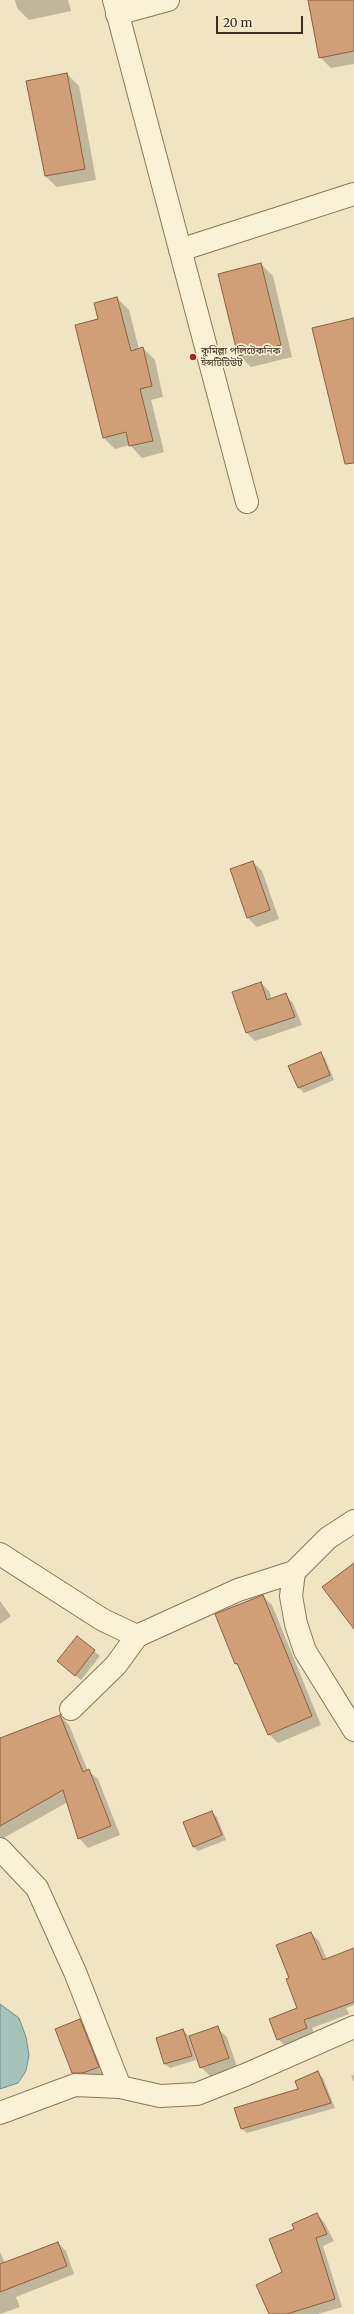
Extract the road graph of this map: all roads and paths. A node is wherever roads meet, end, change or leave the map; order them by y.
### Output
1 (168, 0) edge
2 (115, 7) edge
3 (354, 194) edge
4 (180, 250) junction
5 (246, 502) dead end
6 (354, 1521) edge
7 (0, 1554) edge
8 (294, 1572) junction
9 (137, 1636) junction
10 (71, 1709) dead end
11 (354, 1730) edge
12 (0, 1849) edge
13 (354, 2027) edge
14 (120, 2087) junction
15 (0, 2113) edge

1 - 2 street
2 - 4 street
3 - 4 street
4 - 5 street
6 - 8 street
7 - 9 street
8 - 9 street
8 - 11 street
9 - 10 street
12 - 14 street
13 - 14 street
14 - 15 street

